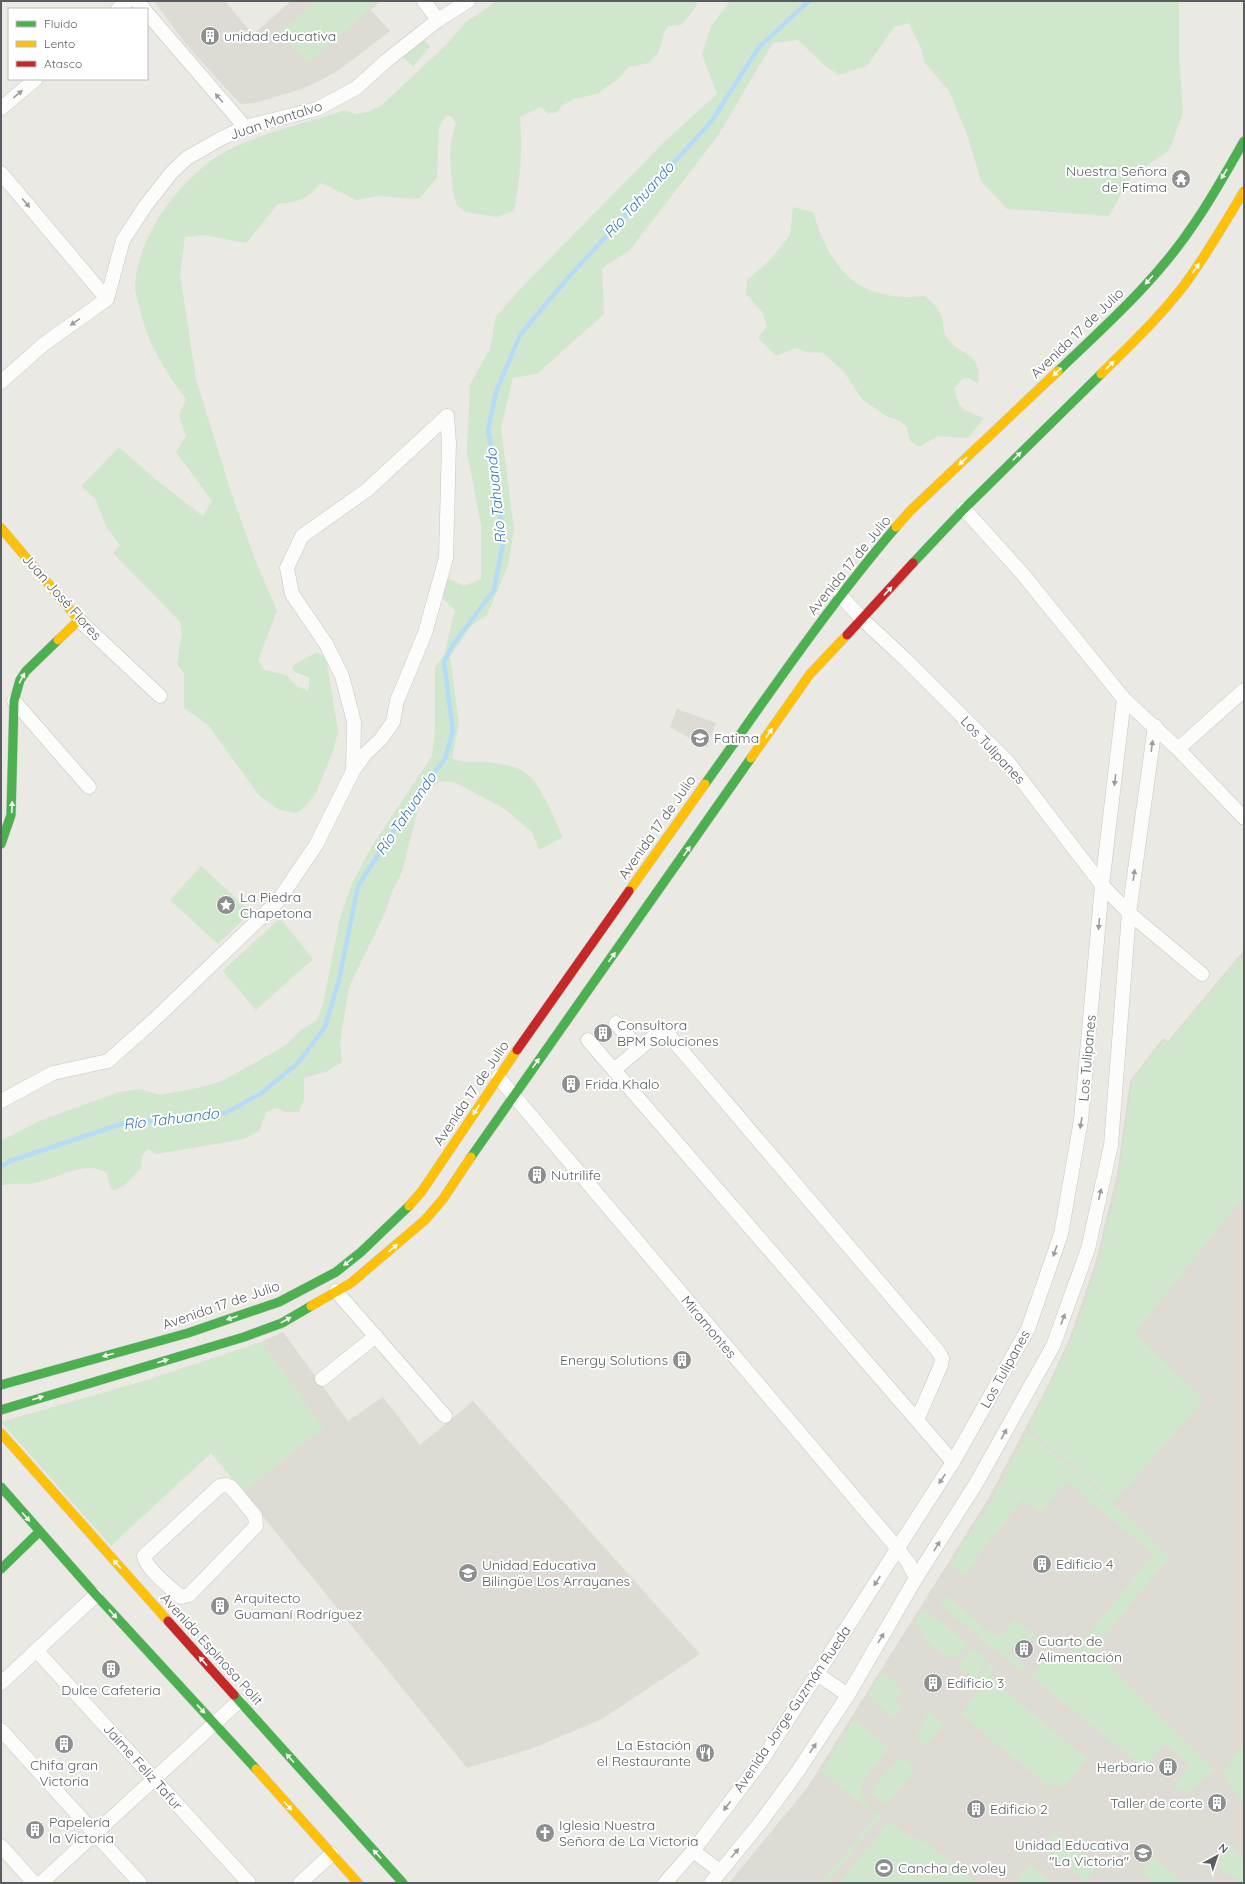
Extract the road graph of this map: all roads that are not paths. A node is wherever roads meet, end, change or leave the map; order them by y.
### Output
1 (127, 1) edge
2 (424, 1) edge
3 (468, 1) edge
4 (119, 8) edge
5 (148, 14) edge
6 (438, 20) junction
7 (35, 80) edge
8 (1, 108) edge
9 (245, 127) junction
10 (1244, 141) edge
11 (1, 173) edge
12 (1244, 191) edge
13 (107, 299) junction
14 (1, 382) edge
15 (964, 509) junction
16 (1, 528) edge
17 (841, 596) junction
18 (862, 619) junction
19 (79, 620) junction
20 (1244, 690) edge
21 (160, 696) dead end
22 (1124, 699) junction
23 (14, 701) junction
24 (1155, 726) junction
25 (1178, 749) junction
26 (353, 771) junction
27 (89, 787) dead end
28 (1244, 818) edge
29 (1, 844) edge
30 (1102, 885) junction
31 (1129, 913) junction
32 (1202, 974) dead end
33 (616, 1023) dead end
34 (588, 1040) dead end
35 (639, 1049) junction
36 (614, 1070) junction
37 (498, 1077) junction
38 (513, 1095) junction
39 (1, 1102) edge
40 (336, 1291) junction
41 (376, 1336) junction
42 (322, 1379) dead end
43 (1, 1385) edge
44 (1, 1410) edge
45 (445, 1416) dead end
46 (917, 1420) junction
47 (1, 1433) edge
48 (953, 1462) junction
49 (1, 1487) edge
50 (39, 1532) junction
51 (898, 1548) junction
52 (1, 1570) edge
53 (916, 1578) junction
54 (161, 1579) junction
55 (96, 1595) junction
56 (146, 1596) junction
57 (36, 1650) junction
58 (817, 1674) junction
59 (1, 1683) edge
60 (848, 1695) junction
61 (239, 1701) junction
62 (215, 1724) junction
63 (1, 1730) edge
64 (154, 1780) junction
65 (95, 1834) junction
66 (1, 1846) edge
67 (693, 1851) junction
68 (332, 1854) junction
69 (720, 1871) junction
70 (34, 1883) edge
71 (41, 1883) edge
72 (140, 1883) edge
73 (249, 1883) edge
74 (300, 1883) edge
75 (358, 1883) edge
76 (403, 1883) edge
77 (665, 1883) edge
78 (711, 1883) edge

1 - 4 street
2 - 6 street
3 - 6 street, Juan Montalvo
9 -> 5 street
6 - 9 street, Juan Montalvo
8 -> 7 street
9 - 13 street, Juan Montalvo
10 -> 17 main road, Avenida 17 de Julio
11 -> 13 street
15 -> 12 main road
13 -> 14 street
18 -> 15 main road
15 - 22 street
16 - 19 main road, Juan José Flores
17 - 18 street, Los Tulipanes
17 - 37 main road, Avenida 17 de Julio
18 - 30 street, Los Tulipanes
38 -> 18 main road
19 - 21 street, Juan José Flores
23 -> 19 main road
20 - 25 street
22 - 24 street
22 -> 30 street
23 - 27 street
29 -> 23 main road
24 - 25 street
31 -> 24 street
25 - 28 street
26 - 26 street
26 - 39 street
30 - 31 street
30 -> 48 street, Los Tulipanes
31 - 32 street
53 -> 31 street
33 - 35 street
34 - 36 street
35 - 36 street
35 - 46 street
36 - 46 street
37 - 38 street, Miramontes
37 -> 43 main road, Avenida 17 de Julio
40 -> 38 main road
38 - 51 street, Miramontes
40 - 41 street
44 -> 40 main road
41 - 42 street
41 - 45 street
46 - 48 street
56 -> 47 main road, Avenida Espinosa Polit
48 -> 51 street, Los Tulipanes
49 -> 50 main road
50 - 52 main road
50 - 55 main road
51 - 53 street, Miramontes
51 -> 58 street, Avenida Jorge Guzmán Rueda
60 -> 53 street
54 - 54 street
54 - 56 street
55 - 57 street
55 -> 62 main road
61 -> 56 main road, Avenida Espinosa Polit
57 - 59 street
57 - 64 street, Jaime Feliz Tafur
58 - 60 street
58 -> 67 street, Avenida Jorge Guzmán Rueda
69 -> 60 street
61 - 62 street
76 -> 61 main road, Avenida Espinosa Polit
62 - 64 street
62 -> 68 main road
63 - 65 street
64 - 65 street
64 - 73 street, Jaime Feliz Tafur
65 - 71 street
65 - 72 street
66 - 70 street
67 - 69 street
67 - 77 street, Avenida Jorge Guzmán Rueda
68 - 74 street
68 - 75 main road
69 - 78 street

